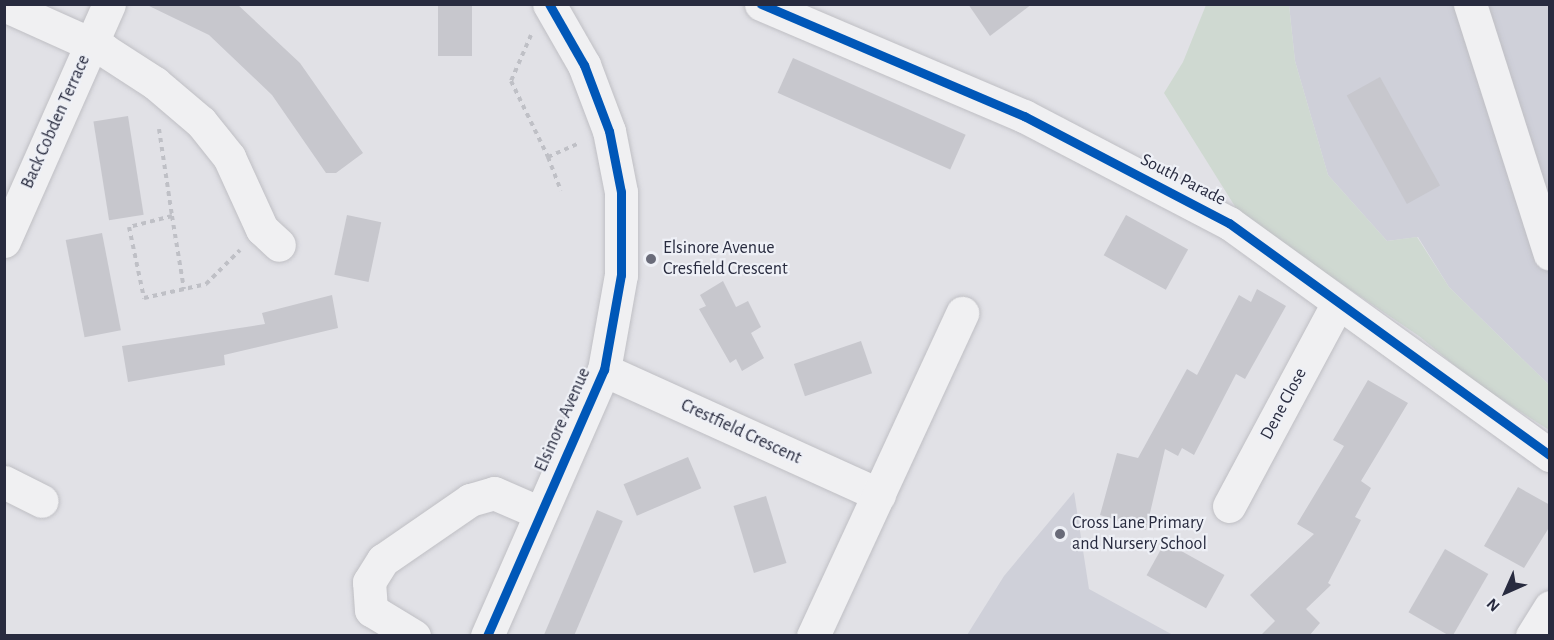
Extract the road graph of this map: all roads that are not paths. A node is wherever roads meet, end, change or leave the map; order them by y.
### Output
1 (109, 4) edge
2 (761, 4) edge
3 (1470, 4) edge
4 (4, 5) edge
5 (542, 15) edge
6 (90, 44) junction
7 (1538, 181) edge
8 (270, 237) road end
9 (4, 241) edge
10 (1550, 254) edge
11 (1338, 303) junction
12 (962, 313) dead end
13 (604, 370) junction
14 (1550, 455) edge
15 (4, 482) edge
16 (879, 495) junction
17 (42, 501) dead end
18 (1229, 506) dead end
19 (540, 513) junction
20 (1550, 607) edge
21 (414, 636) edge
22 (487, 636) edge
23 (813, 636) edge
24 (1532, 636) edge

1 - 6 street, Back Cobden Terrace
2 - 11 street, South Parade
3 - 7 street
4 - 6 street
5 - 13 street, Elsinore Avenue
6 - 8 street
6 - 9 street, Back Cobden Terrace
7 - 10 street
11 - 14 street, South Parade
11 - 18 street, Dene Close
12 - 16 street
13 - 16 street, Crestfield Crescent
13 - 19 street, Elsinore Avenue
15 - 17 street
16 - 23 street
19 - 21 street
19 - 22 street, Elsinore Avenue
20 - 24 street

